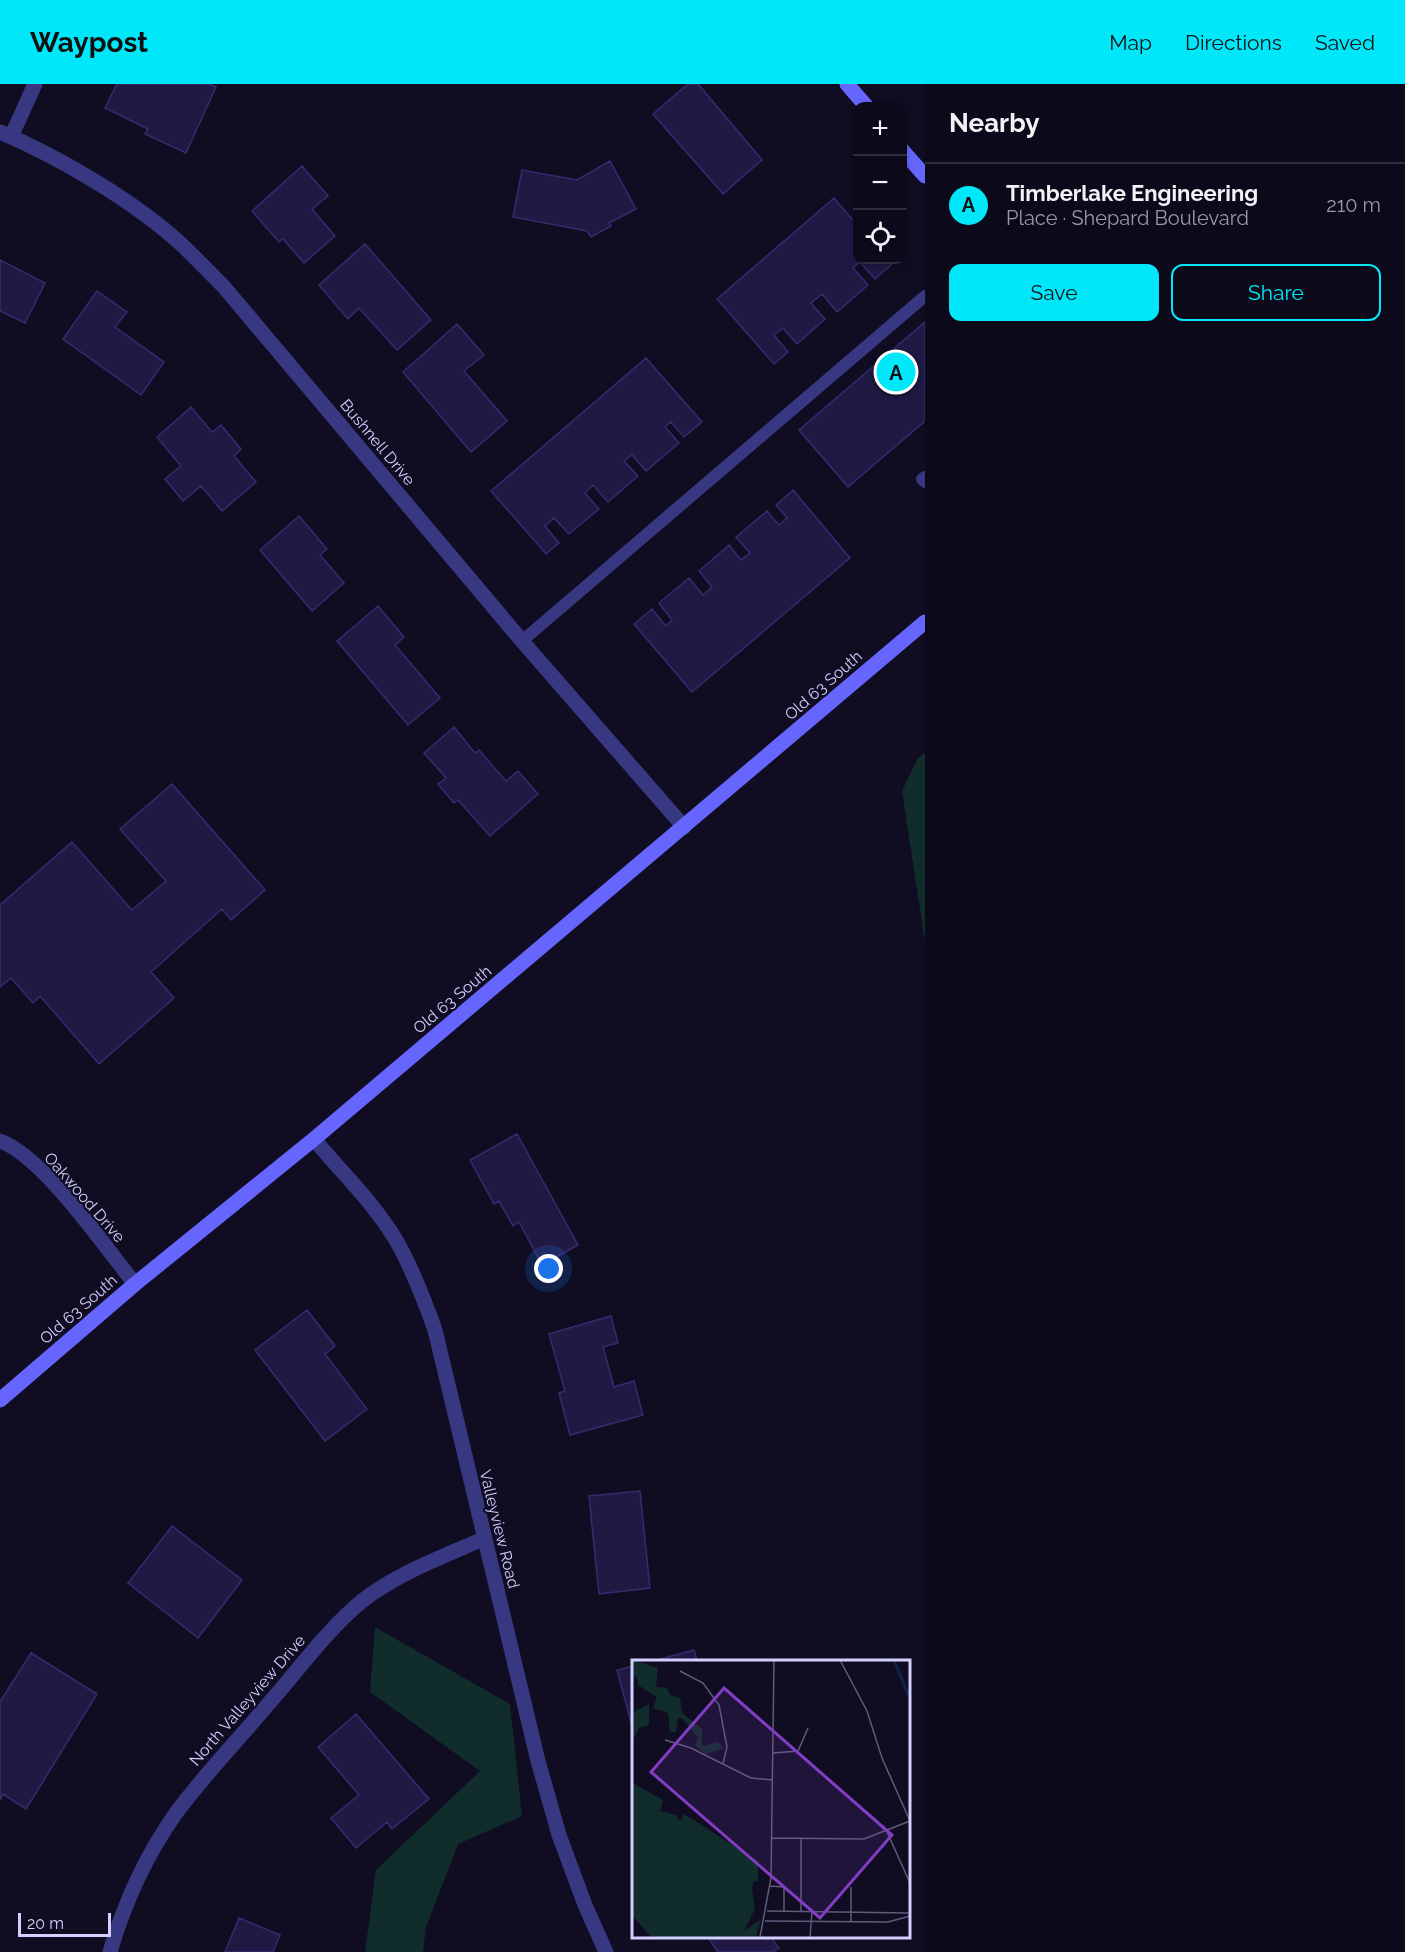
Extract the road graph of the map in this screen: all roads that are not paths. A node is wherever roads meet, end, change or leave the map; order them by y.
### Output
1 (35, 84) edge
2 (847, 84) edge
3 (863, 102) edge
4 (5, 134) edge
5 (907, 155) edge
6 (924, 174) edge
7 (925, 296) edge
8 (925, 477) edge
9 (925, 483) edge
10 (925, 622) edge
11 (522, 641) junction
12 (684, 827) junction
13 (314, 1139) junction
14 (0, 1141) edge
15 (135, 1284) junction
16 (0, 1400) edge
17 (483, 1539) junction
18 (110, 1952) edge
19 (606, 1952) edge

1 - 4 street
2 - 3 main road
4 - 11 street, Bushnell Drive
5 - 6 main road
7 - 11 lane
8 - 9 lane
10 - 12 main road, Old 63 South
11 - 12 street, Bushnell Drive
12 - 13 main road, Old 63 South
13 - 15 main road, Old 63 South
13 - 17 street, Valleyview Road
14 - 15 street, Oakwood Drive
15 - 16 main road, Old 63 South
17 - 18 street, North Valleyview Drive
17 - 19 street, Valleyview Road

